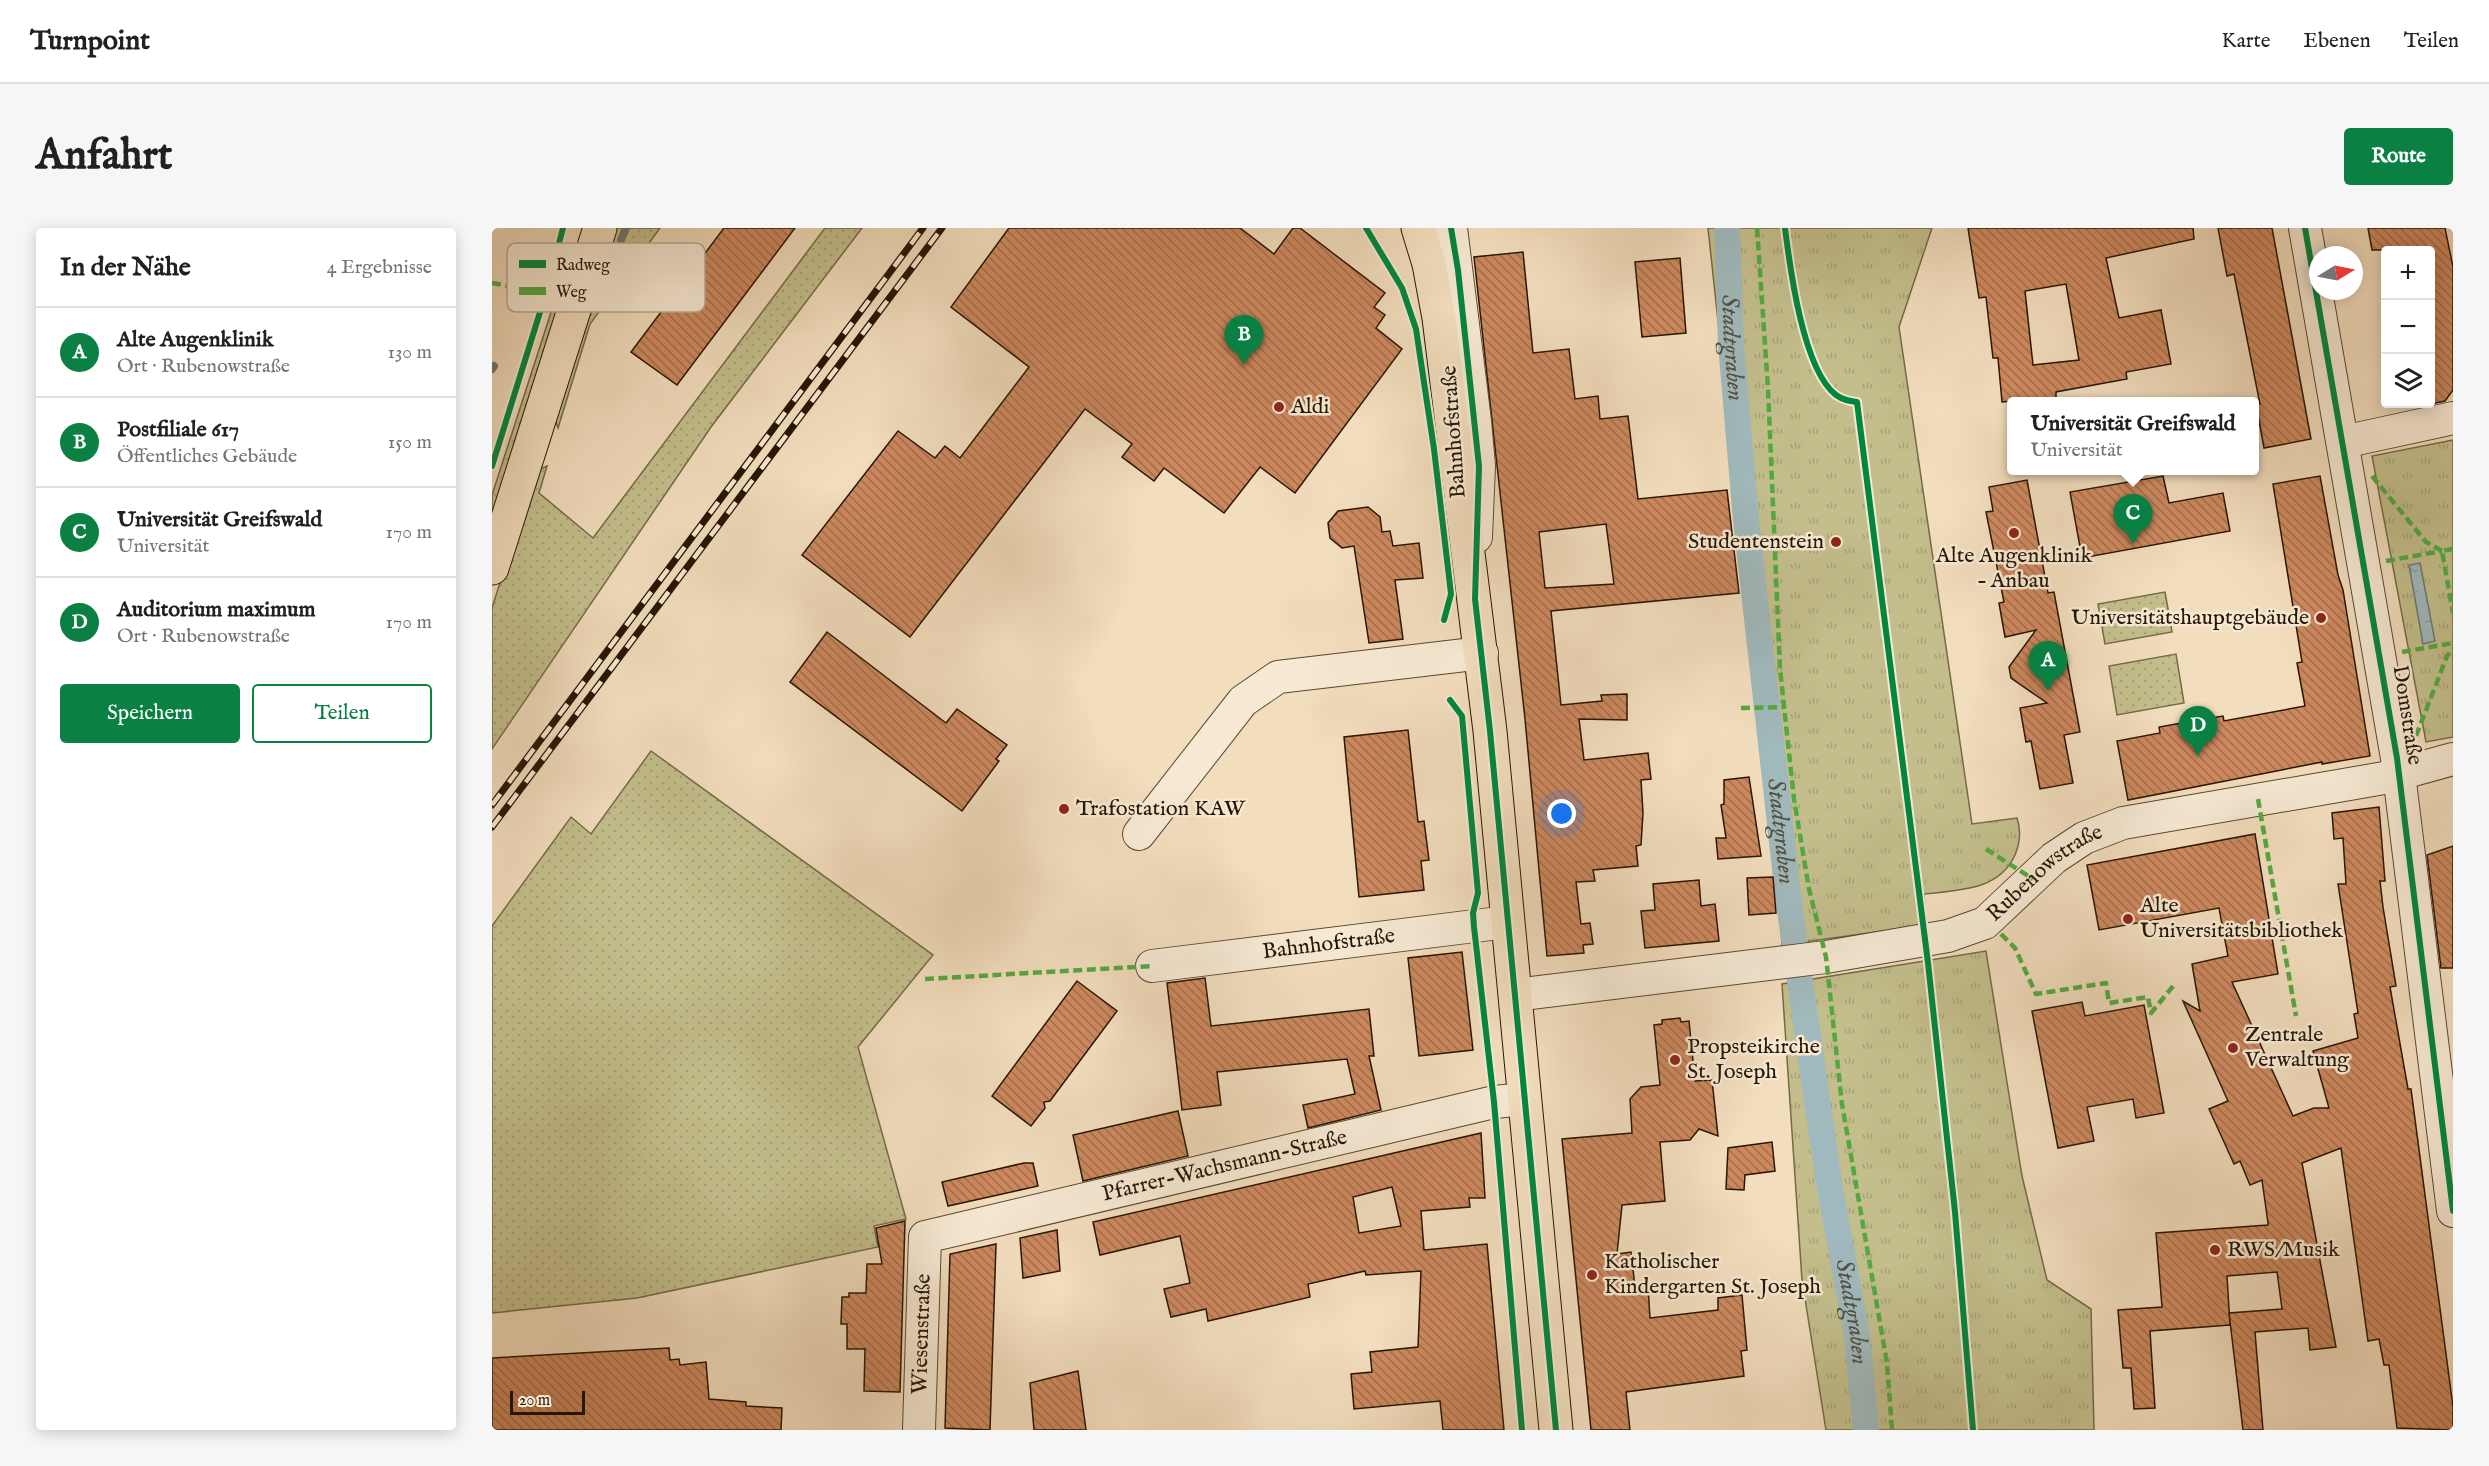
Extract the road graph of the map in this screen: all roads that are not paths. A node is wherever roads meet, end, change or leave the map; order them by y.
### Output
1 (600, 228) edge
2 (1418, 228) edge
3 (1451, 228) edge
4 (2305, 228) edge
5 (595, 243) edge
6 (573, 312) edge
7 (2453, 418) edge
8 (2343, 442) junction
9 (492, 568) edge
10 (1474, 586) junction
11 (1482, 653) junction
12 (2453, 759) edge
13 (2399, 772) junction
14 (1139, 834) dead end
15 (1508, 922) junction
16 (1152, 966) dead end
17 (1515, 995) junction
18 (1525, 1099) junction
19 (2447, 1111) edge
20 (2453, 1211) edge
21 (925, 1237) joint
22 (919, 1430) edge
23 (1557, 1430) edge

1 - 5 main road
2 - 10 main road, Bahnhofstraße
3 - 10 street, Bahnhofstraße
4 - 8 street, Domstraße
6 - 9 main road
7 - 8 street
8 - 13 street, Domstraße
10 - 11 main road, Bahnhofstraße
11 - 14 street
11 - 15 main road, Bahnhofstraße
12 - 13 street, Rubenowstraße
13 - 17 street, Rubenowstraße
13 - 19 street, Domstraße
15 - 16 street, Bahnhofstraße
15 - 17 main road, Bahnhofstraße
17 - 18 main road, Bahnhofstraße
18 - 21 street, Pfarrer-Wachsmann-Straße
18 - 23 main road, Bahnhofstraße
19 - 20 street, Domstraße
21 - 22 street, Wiesenstraße

